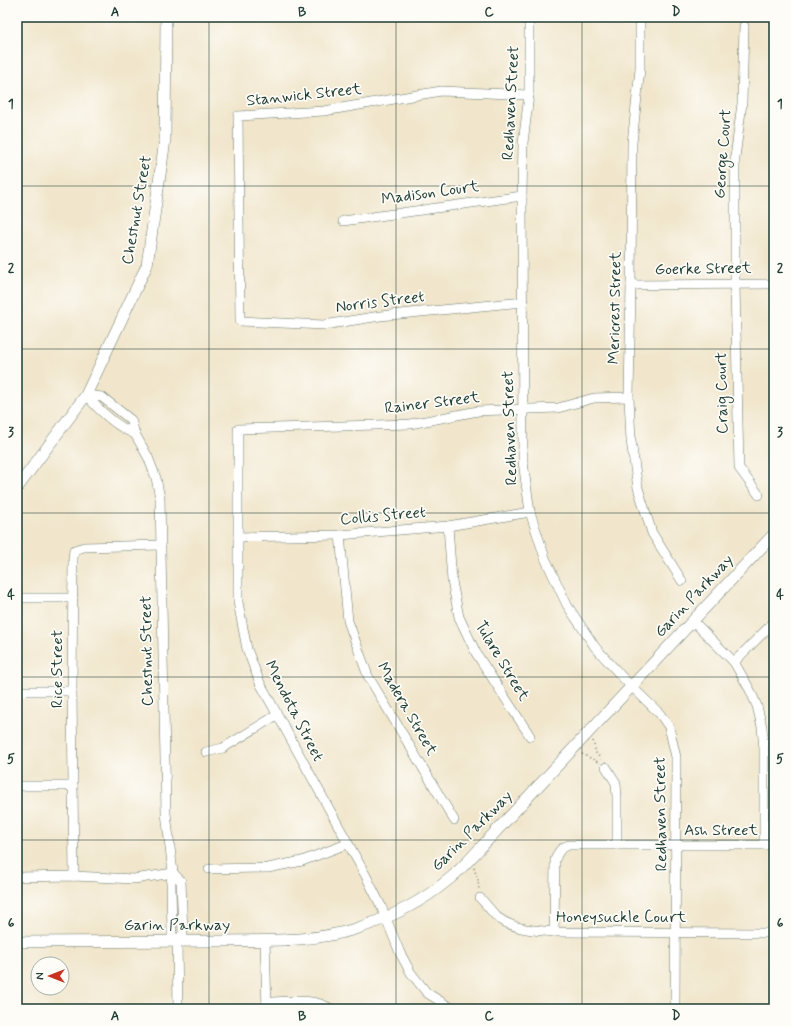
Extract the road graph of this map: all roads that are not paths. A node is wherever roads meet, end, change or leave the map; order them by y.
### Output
1 (166, 17) edge
2 (530, 17) edge
3 (640, 25) dead end
4 (744, 26) dead end
5 (529, 95) junction
6 (522, 196) junction
7 (343, 221) dead end
8 (735, 284) junction
9 (774, 284) edge
10 (631, 285) junction
11 (523, 302) junction
12 (240, 321) joint
13 (86, 395) junction
14 (629, 397) junction
15 (523, 409) junction
16 (238, 429) joint
17 (17, 488) edge
18 (759, 495) dead end
19 (530, 512) junction
20 (448, 526) junction
21 (774, 534) edge
22 (340, 535) junction
23 (238, 537) junction
24 (161, 545) junction
25 (682, 581) dead end
26 (17, 598) edge
27 (72, 598) junction
28 (693, 621) junction
29 (774, 622) edge
30 (734, 662) junction
31 (632, 685) junction
32 (17, 691) edge
33 (72, 692) junction
34 (277, 716) junction
35 (530, 736) dead end
36 (206, 752) dead end
37 (606, 766) road end
38 (17, 786) edge
39 (73, 786) junction
40 (454, 820) dead end
41 (348, 844) junction
42 (617, 845) junction
43 (677, 845) junction
44 (764, 845) junction
45 (774, 846) edge
46 (208, 869) dead end
47 (173, 873) junction
48 (17, 876) edge
49 (74, 876) junction
50 (480, 898) road end
51 (386, 918) junction
52 (554, 932) junction
53 (676, 932) junction
54 (774, 933) edge
55 (265, 940) junction
56 (177, 941) junction
57 (17, 942) edge
58 (267, 1005) edge
59 (178, 1009) edge
60 (331, 1009) edge
61 (453, 1009) edge
62 (676, 1009) edge

1 - 13 street, Chestnut Street
2 - 5 street, Redhaven Street
3 - 10 street, Mericrest Street
4 - 8 street, George Court
5 - 6 street, Redhaven Street
5 - 12 street, Stanwick Street
6 - 7 street, Madison Court
6 - 11 street, Redhaven Street
8 - 9 street, Goerke Street
8 - 10 street, Goerke Street
8 - 18 street, Craig Court
10 - 14 street, Mericrest Street
11 - 12 street, Norris Street
11 - 15 street, Redhaven Street
13 - 17 street
13 - 24 street, Chestnut Street
14 - 15 street, Rainer Street
14 - 25 street, Mericrest Street
15 - 16 street, Rainer Street
15 - 19 street, Redhaven Street
16 - 23 street, Mendota Street
19 - 20 street, Collis Street
19 - 31 street, Redhaven Street
20 - 22 street, Collis Street
20 - 35 street, Tulare Street
21 - 28 street, Garin Parkway
22 - 23 street, Collis Street
22 - 40 street, Madera Street
23 - 34 street, Mendota Street
24 - 27 street, Rice Street
24 - 47 street, Chestnut Street
26 - 27 street
27 - 33 street, Rice Street
28 - 30 street
28 - 31 street, Garin Parkway
29 - 30 street
30 - 44 street
31 - 43 street, Redhaven Street
31 - 51 street, Garin Parkway
32 - 33 street
33 - 39 street, Rice Street
34 - 36 street
34 - 41 street, Mendota Street
37 - 42 street
38 - 39 street
39 - 49 street, Rice Street
41 - 46 street
41 - 51 street, Mendota Street
42 - 43 street, Ash Street
42 - 52 street, Ash Street
43 - 44 street, Ash Street
43 - 53 street, Redhaven Street
44 - 45 street, Ash Street
47 - 49 street
47 - 56 street, Chestnut Street
48 - 49 street
50 - 52 street, Honeysuckle Court
51 - 55 street, Garin Parkway
51 - 61 street, Mendota Street
52 - 53 street, Honeysuckle Court
53 - 54 street, Honeysuckle Court
53 - 62 street, Redhaven Street
55 - 56 street, Garin Parkway
55 - 58 street
56 - 57 street, Garin Parkway
56 - 59 street, Chestnut Street
58 - 60 street

